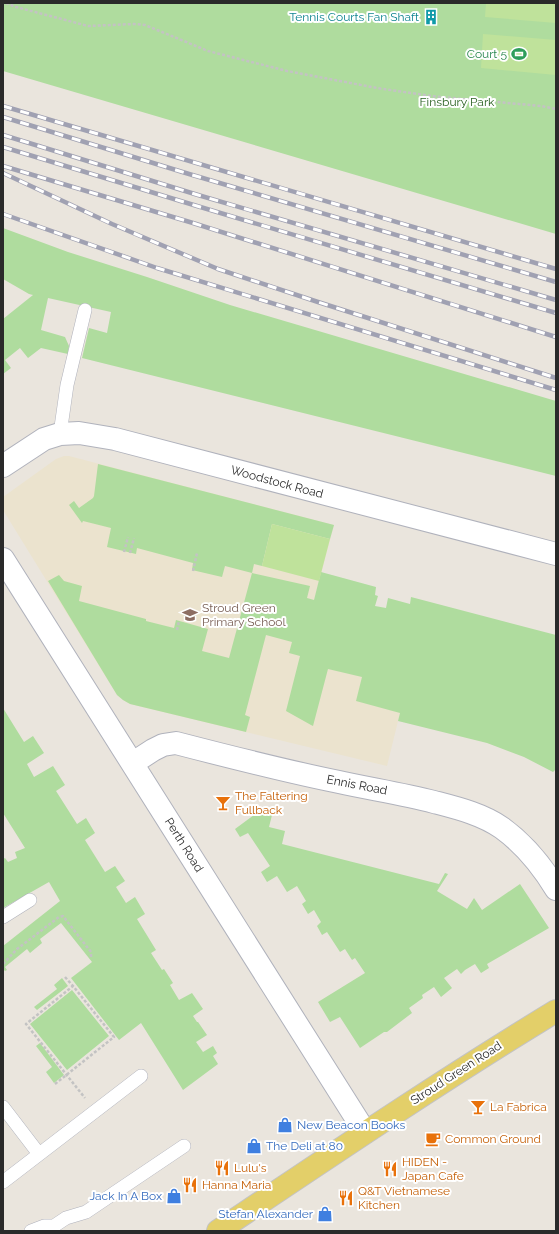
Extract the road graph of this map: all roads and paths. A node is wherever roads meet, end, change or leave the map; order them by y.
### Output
1 (6, 3) edge
2 (556, 109) edge
3 (84, 310) dead end
4 (60, 434) junction
5 (3, 466) edge
6 (128, 537) dead end
7 (134, 538) dead end
8 (124, 552) dead end
9 (130, 553) dead end
10 (197, 554) dead end
11 (556, 554) edge
12 (3, 559) edge
13 (193, 570) dead end
14 (179, 621) dead end
15 (177, 630) dead end
16 (133, 763) junction
17 (556, 889) edge
18 (30, 900) dead end
19 (3, 917) edge
20 (91, 958) dead end
21 (3, 964) edge
22 (65, 976) dead end
23 (73, 986) junction
24 (556, 1011) edge
25 (66, 1074) junction
26 (141, 1076) dead end
27 (55, 1084) dead end
28 (3, 1107) edge
29 (95, 1111) junction
30 (365, 1132) junction
31 (184, 1146) dead end
32 (39, 1154) junction
33 (3, 1182) edge
34 (30, 1231) edge
35 (218, 1231) edge

1 - 2 path
3 - 4 lane
4 - 5 street, Woodstock Road
4 - 11 street, Woodstock Road
6 - 8 path
7 - 9 path
10 - 13 path
12 - 16 street, Perth Road
14 - 15 path
16 - 17 street, Ennis Road
16 - 30 street, Perth Road
18 - 19 lane
20 - 21 path
22 - 23 path
23 - 25 path
23 - 25 path
24 - 30 main road, Stroud Green Road
25 - 27 path
25 - 29 path
26 - 29 lane
28 - 32 lane
29 - 32 lane
30 - 35 main road, Stroud Green Road
31 - 34 lane
32 - 33 lane

